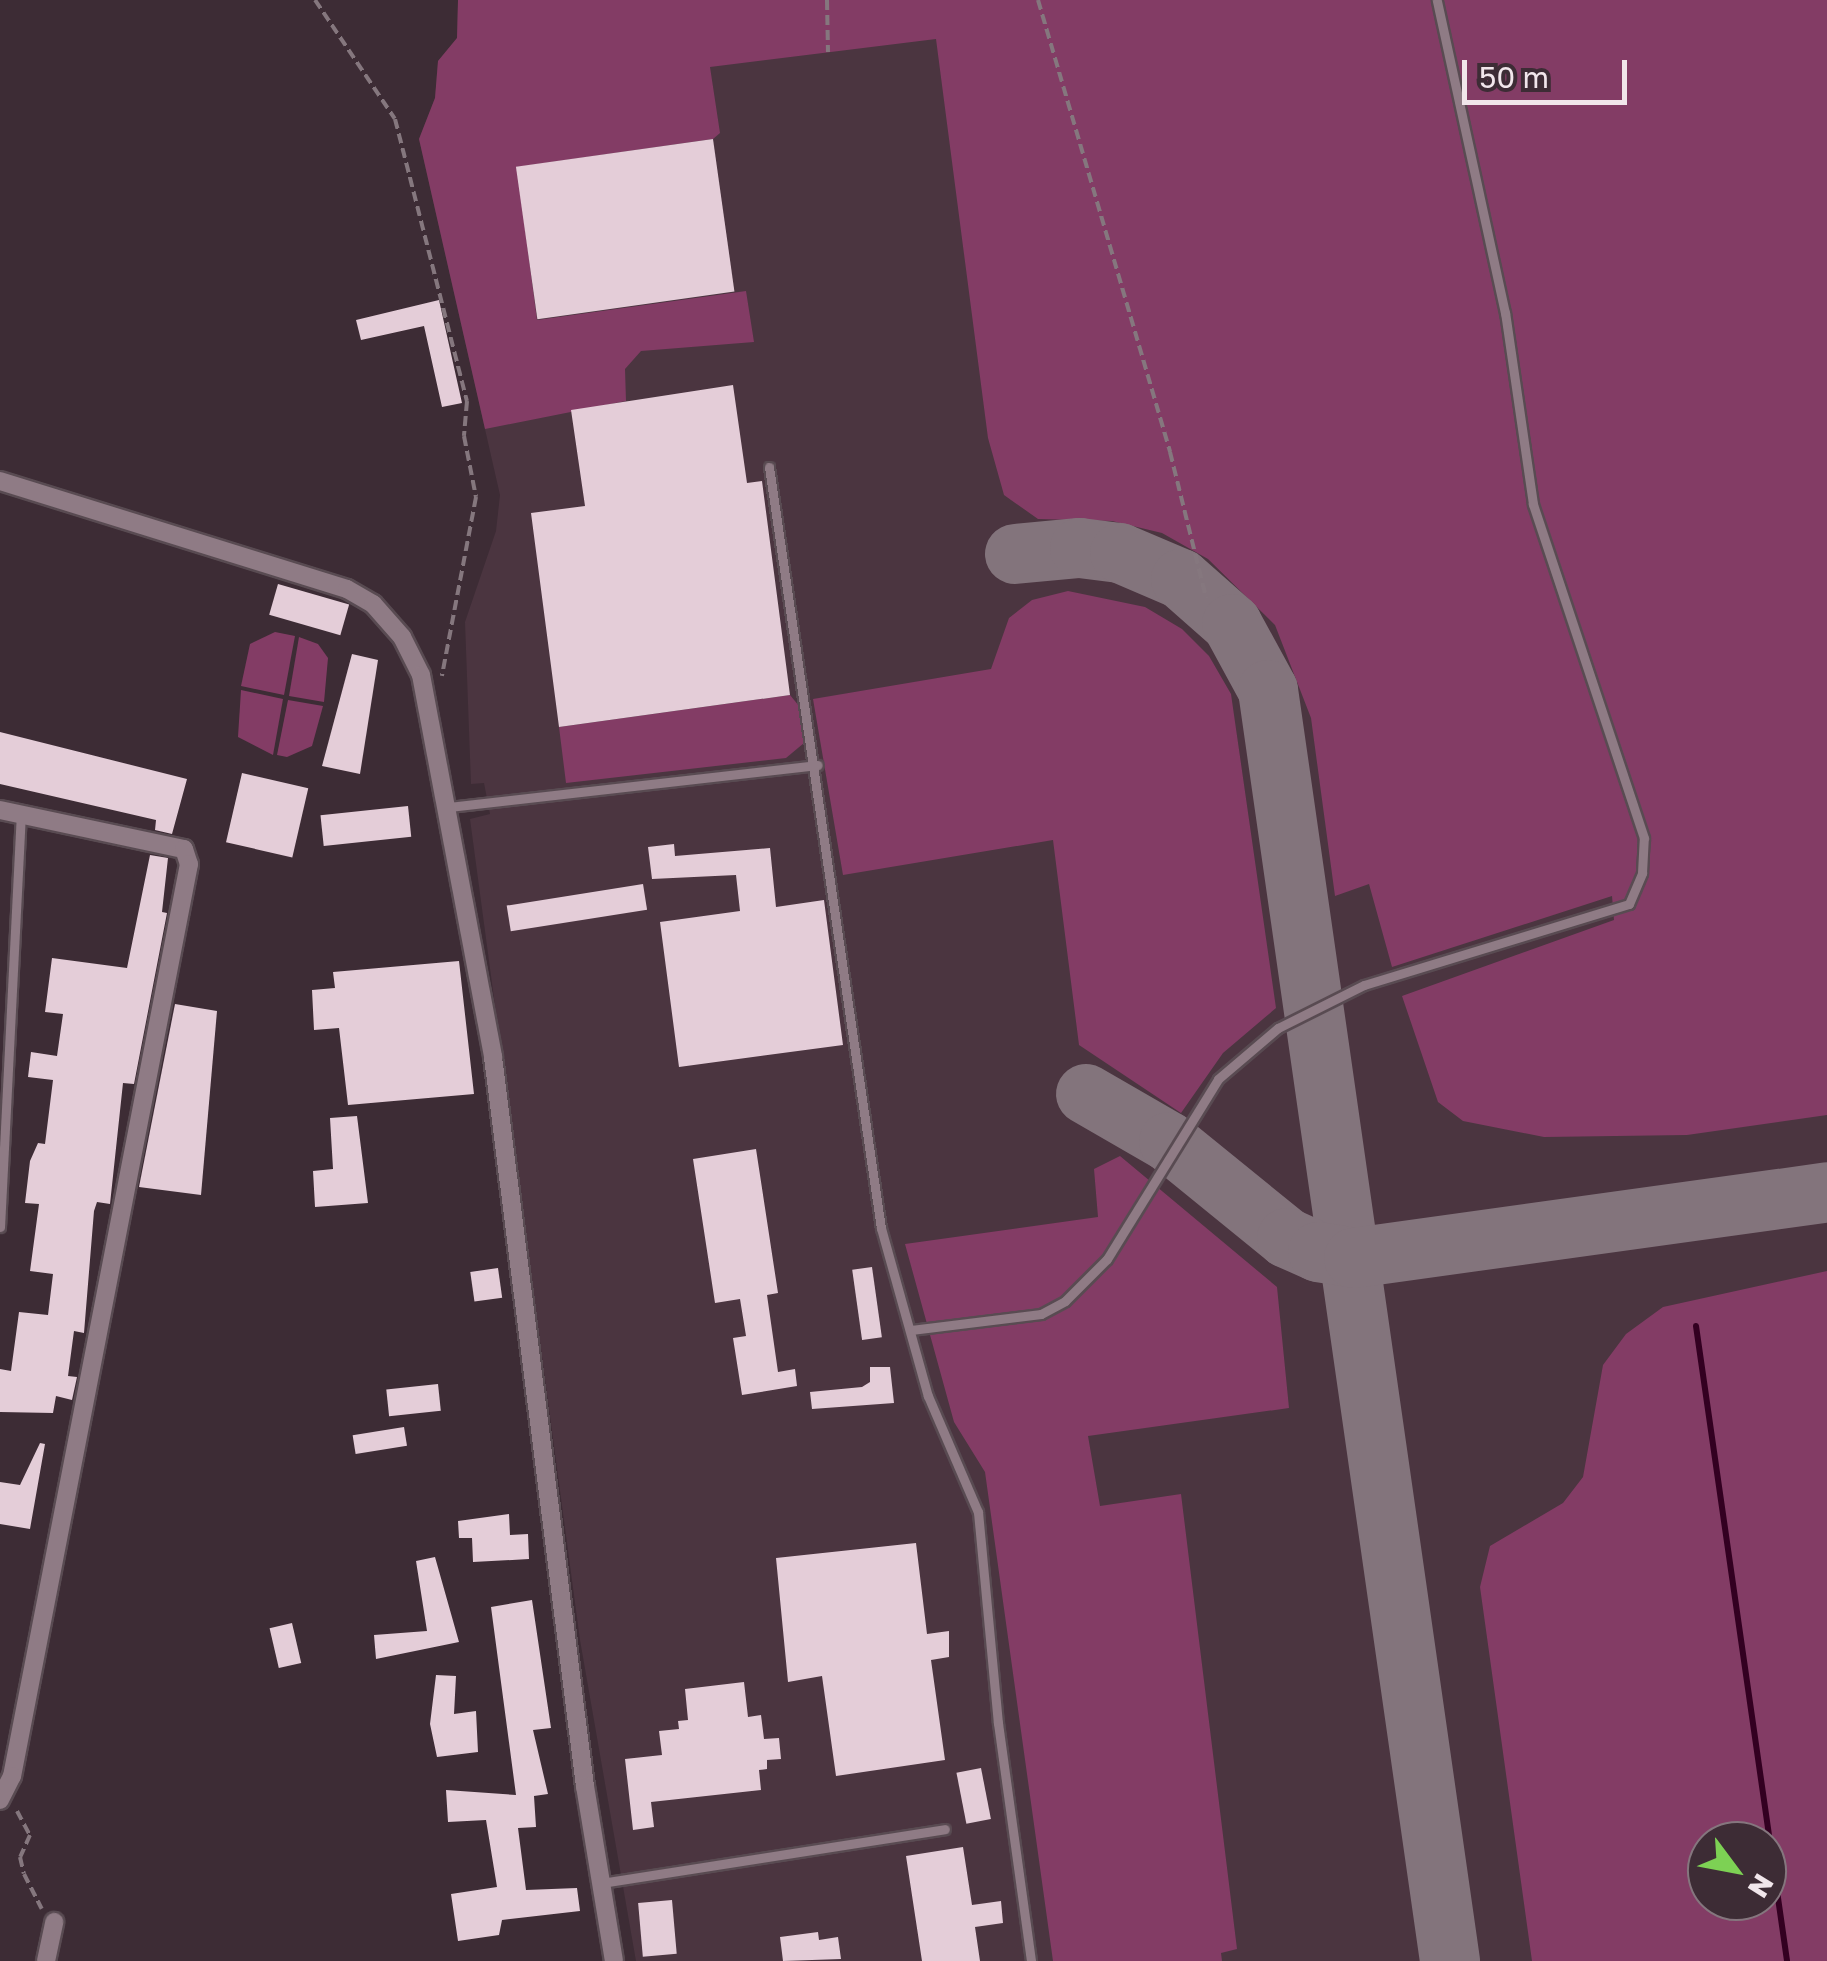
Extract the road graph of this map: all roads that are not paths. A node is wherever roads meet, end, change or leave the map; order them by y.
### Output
1 (1437, 0) edge
2 (768, 467) dead end
3 (0, 480) edge
4 (818, 765) junction
5 (449, 807) junction
6 (0, 810) edge
7 (21, 816) junction
8 (0, 1227) edge
9 (912, 1330) junction
10 (0, 1800) edge
11 (944, 1829) dead end
12 (601, 1883) junction
13 (54, 1922) road end
14 (46, 1961) edge
15 (614, 1961) edge
16 (1032, 1961) edge

1 - 9 lane
2 - 4 lane
3 - 5 street
4 - 5 lane
4 - 9 lane
5 - 12 street
6 - 7 street
7 - 8 lane
7 - 10 street
9 - 16 lane
11 - 12 lane
12 - 15 street
13 - 14 street

